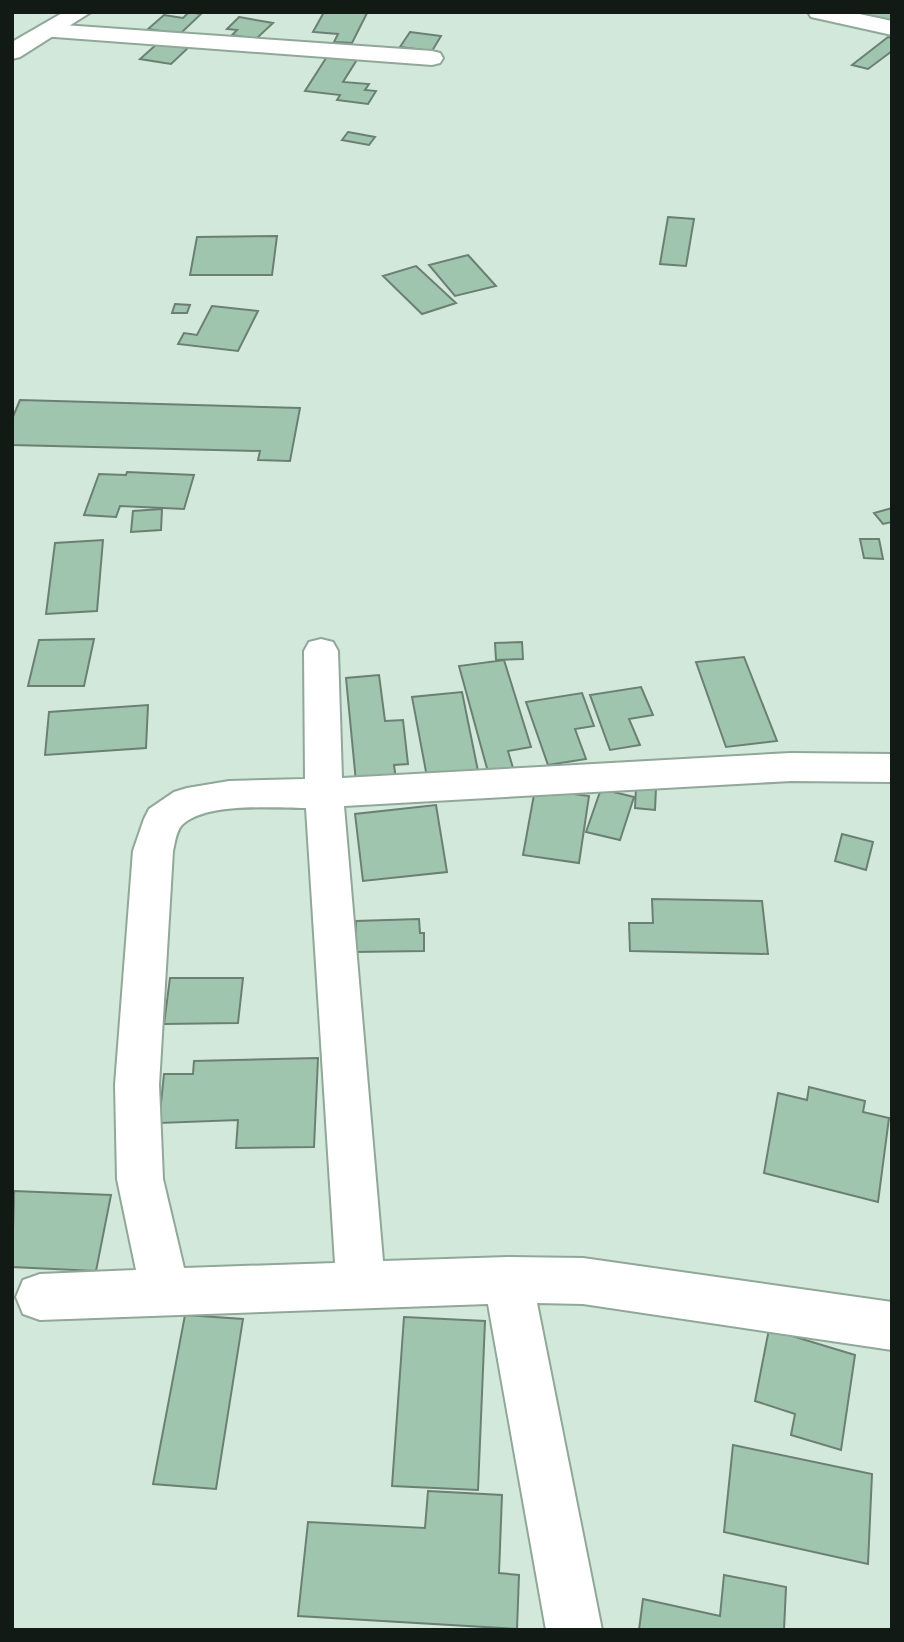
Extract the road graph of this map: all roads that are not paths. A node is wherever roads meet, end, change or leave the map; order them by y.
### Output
1 (80, 12) edge
2 (819, 12) edge
3 (892, 28) edge
4 (49, 31) junction
5 (12, 52) edge
6 (432, 58) dead end
7 (321, 651) dead end
8 (892, 768) edge
9 (324, 793) junction
10 (508, 1280) junction
11 (361, 1286) junction
12 (164, 1292) junction
13 (40, 1297) dead end
14 (892, 1326) edge
15 (574, 1630) edge

1 - 4 street
2 - 3 street
4 - 5 street
4 - 6 street
7 - 9 street
8 - 9 street
9 - 11 street
9 - 12 street
10 - 11 street
10 - 14 street
10 - 15 street
11 - 12 street
12 - 13 street

